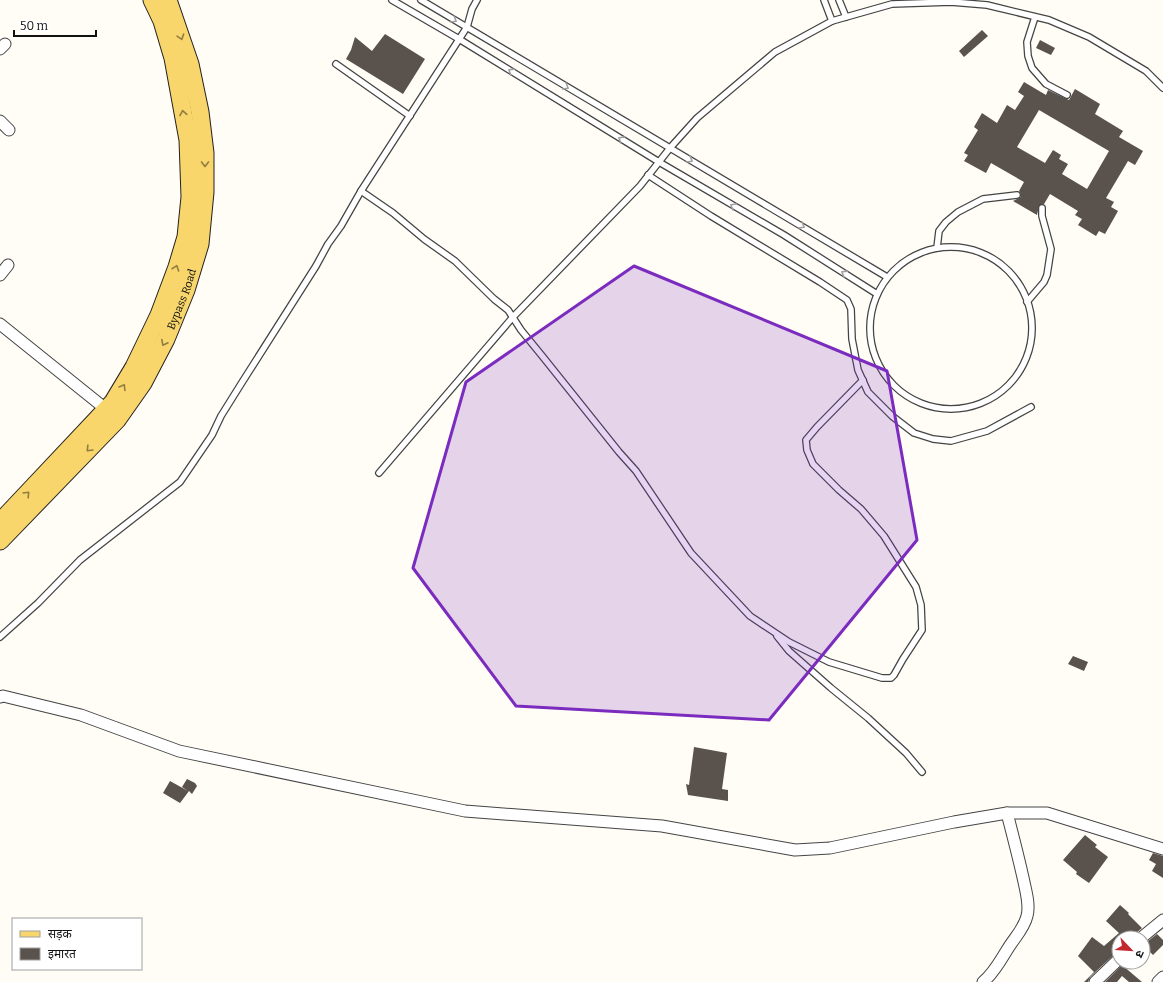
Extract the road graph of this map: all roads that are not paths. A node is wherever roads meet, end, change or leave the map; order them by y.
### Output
1 (152, 0) edge
2 (168, 0) edge
3 (392, 0) edge
4 (420, 0) edge
5 (477, 0) edge
6 (824, 0) edge
7 (839, 0) edge
8 (401, 2) edge
9 (846, 17) junction
10 (1035, 17) junction
11 (832, 21) junction
12 (467, 27) junction
13 (459, 40) junction
14 (336, 64) dead end
15 (1163, 88) edge
16 (1068, 95) dead end
17 (410, 116) junction
18 (0, 121) edge
19 (9, 130) dead end
20 (670, 148) junction
21 (659, 162) junction
22 (648, 175) junction
23 (362, 191) junction
24 (1017, 195) dead end
25 (1042, 208) dead end
26 (937, 248) junction
27 (8, 265) dead end
28 (0, 275) edge
29 (887, 276) junction
30 (877, 294) junction
31 (1027, 302) junction
32 (513, 317) junction
33 (0, 324) edge
34 (863, 380) junction
35 (1031, 407) dead end
36 (107, 410) junction
37 (379, 473) dead end
38 (0, 522) edge
39 (0, 542) edge
40 (774, 632) junction
41 (0, 637) edge
42 (0, 697) edge
43 (922, 772) dead end
44 (1007, 813) junction
45 (1163, 849) edge
46 (1163, 920) edge
47 (1151, 930) edge
48 (1111, 966) edge
49 (1163, 977) edge
50 (983, 982) edge
51 (1095, 982) edge
52 (1158, 982) edge

36 -> 1 main road, Bypass Road
2 -> 39 main road, Bypass Road
3 - 8 lane
4 -> 12 lane
5 - 12 lane
6 - 11 lane
7 - 9 lane
8 - 13 lane
9 - 10 lane
9 - 11 lane
10 - 15 lane
10 - 16 lane
11 - 20 lane
12 - 13 lane
12 -> 20 lane
13 - 17 lane
21 -> 13 lane
14 - 17 lane
17 - 23 lane
18 - 19 street
20 - 21 lane
20 -> 29 lane
21 - 22 lane
30 -> 21 lane
22 - 32 lane
22 - 34 lane
23 - 32 lane
23 - 41 lane
24 - 26 lane
25 - 31 lane
26 - 29 lane
26 - 31 lane
27 - 28 street
29 - 30 lane
30 - 31 lane
32 - 37 lane
32 - 40 lane
33 - 36 street
34 - 35 lane
34 - 40 lane
38 -> 36 main road, Bypass Road
40 - 43 lane
42 - 44 street
44 - 45 street
44 - 50 street
46 - 47 street
48 - 51 street
49 - 52 street

